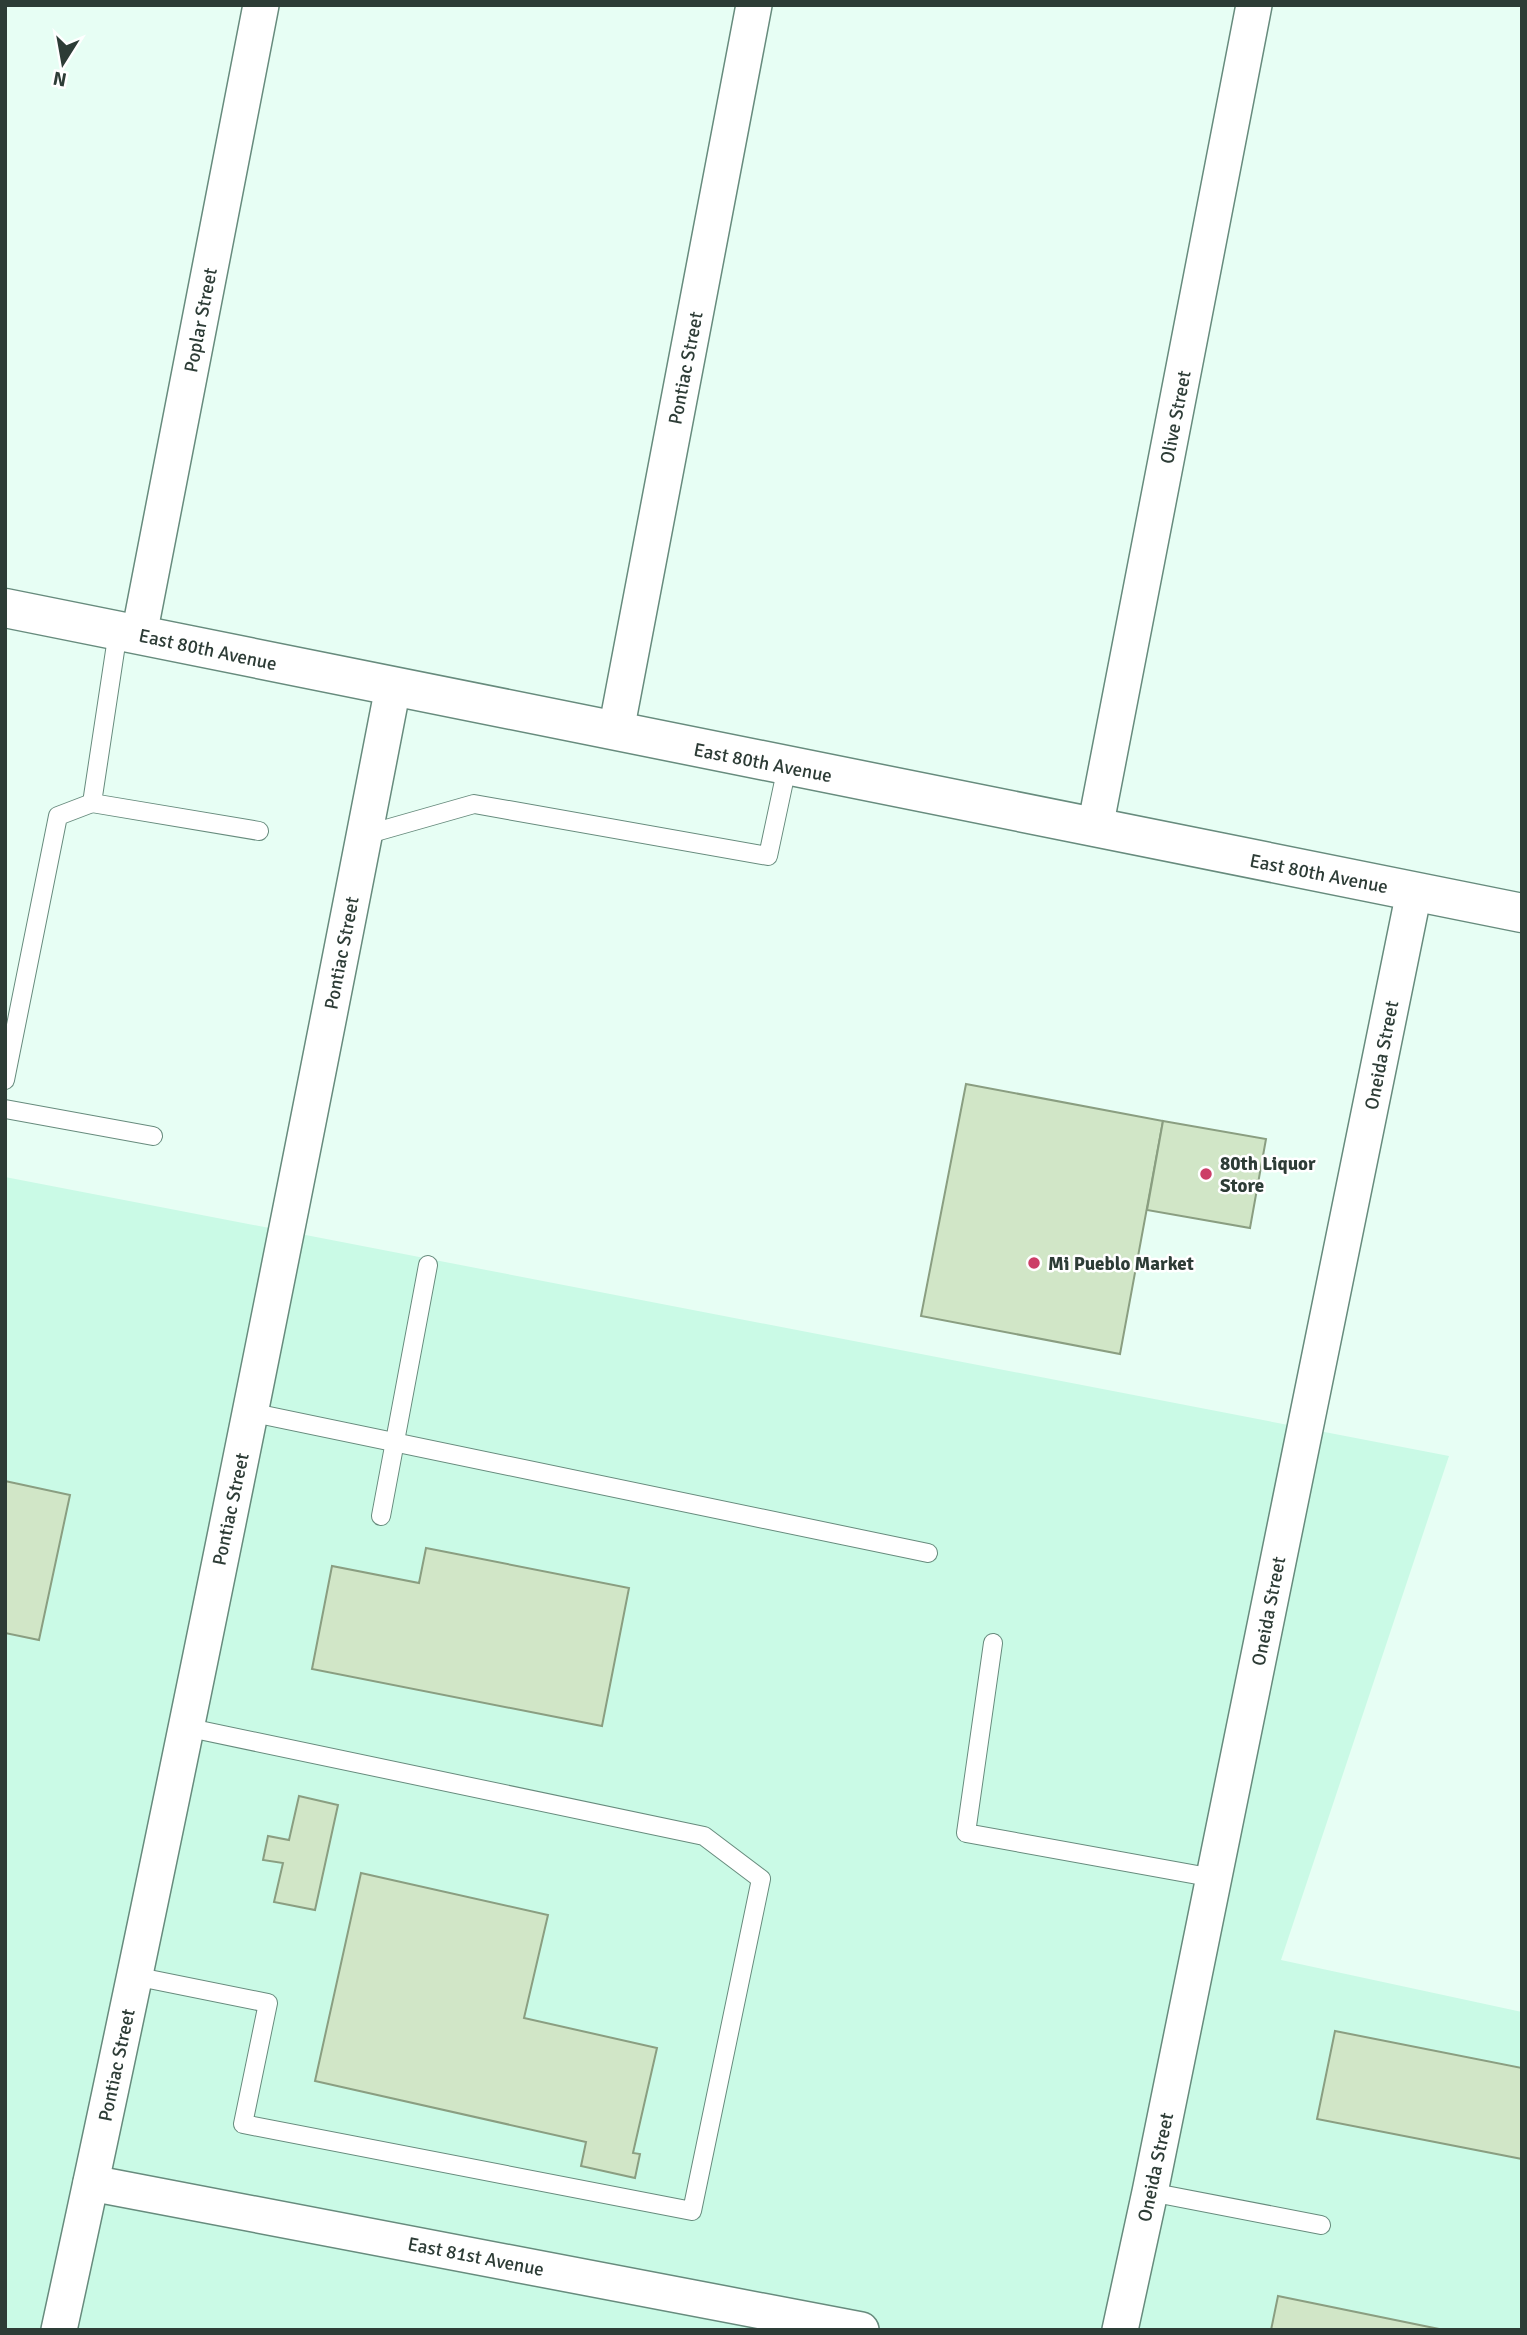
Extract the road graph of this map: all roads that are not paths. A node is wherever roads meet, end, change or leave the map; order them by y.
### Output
1 (261, 5) edge
2 (754, 5) edge
3 (1254, 5) edge
4 (5, 608) edge
5 (128, 633) junction
6 (393, 687) junction
7 (615, 732) junction
8 (787, 767) junction
9 (92, 803) junction
10 (1095, 828) junction
11 (258, 831) dead end
12 (365, 835) junction
13 (1415, 892) junction
14 (1522, 913) edge
15 (5, 1080) edge
16 (5, 1109) edge
17 (153, 1136) dead end
18 (428, 1265) dead end
19 (250, 1412) junction
20 (396, 1442) junction
21 (381, 1516) dead end
22 (928, 1553) dead end
23 (993, 1643) dead end
24 (185, 1727) junction
25 (1214, 1878) junction
26 (134, 1976) junction
27 (91, 2183) junction
28 (1150, 2192) junction
29 (1321, 2225) dead end
30 (58, 2330) edge
31 (861, 2330) edge
32 (1120, 2330) edge

1 - 5 street, Poplar Street
2 - 7 street, Pontiac Street
3 - 10 street, Olive Street
4 - 5 street, East 80th Avenue
5 - 6 street, East 80th Avenue
5 - 9 lane
6 - 7 street, East 80th Avenue
6 - 12 street, Pontiac Street
7 - 8 street, East 80th Avenue
8 - 10 street, East 80th Avenue
8 - 12 lane
9 - 11 lane
9 - 15 lane
10 - 13 street, East 80th Avenue
12 - 19 street, Pontiac Street
13 - 14 street, East 80th Avenue
13 - 25 street, Oneida Street
16 - 17 lane
18 - 20 lane
19 - 20 lane
19 - 24 street, Pontiac Street
20 - 21 lane
20 - 22 lane
23 - 25 lane
24 - 26 street, Pontiac Street
24 - 26 lane
25 - 28 street, Oneida Street
26 - 27 street, Pontiac Street
27 - 30 street, Pontiac Street
27 - 31 street, East 81st Avenue
28 - 29 lane
28 - 32 street, Oneida Street

